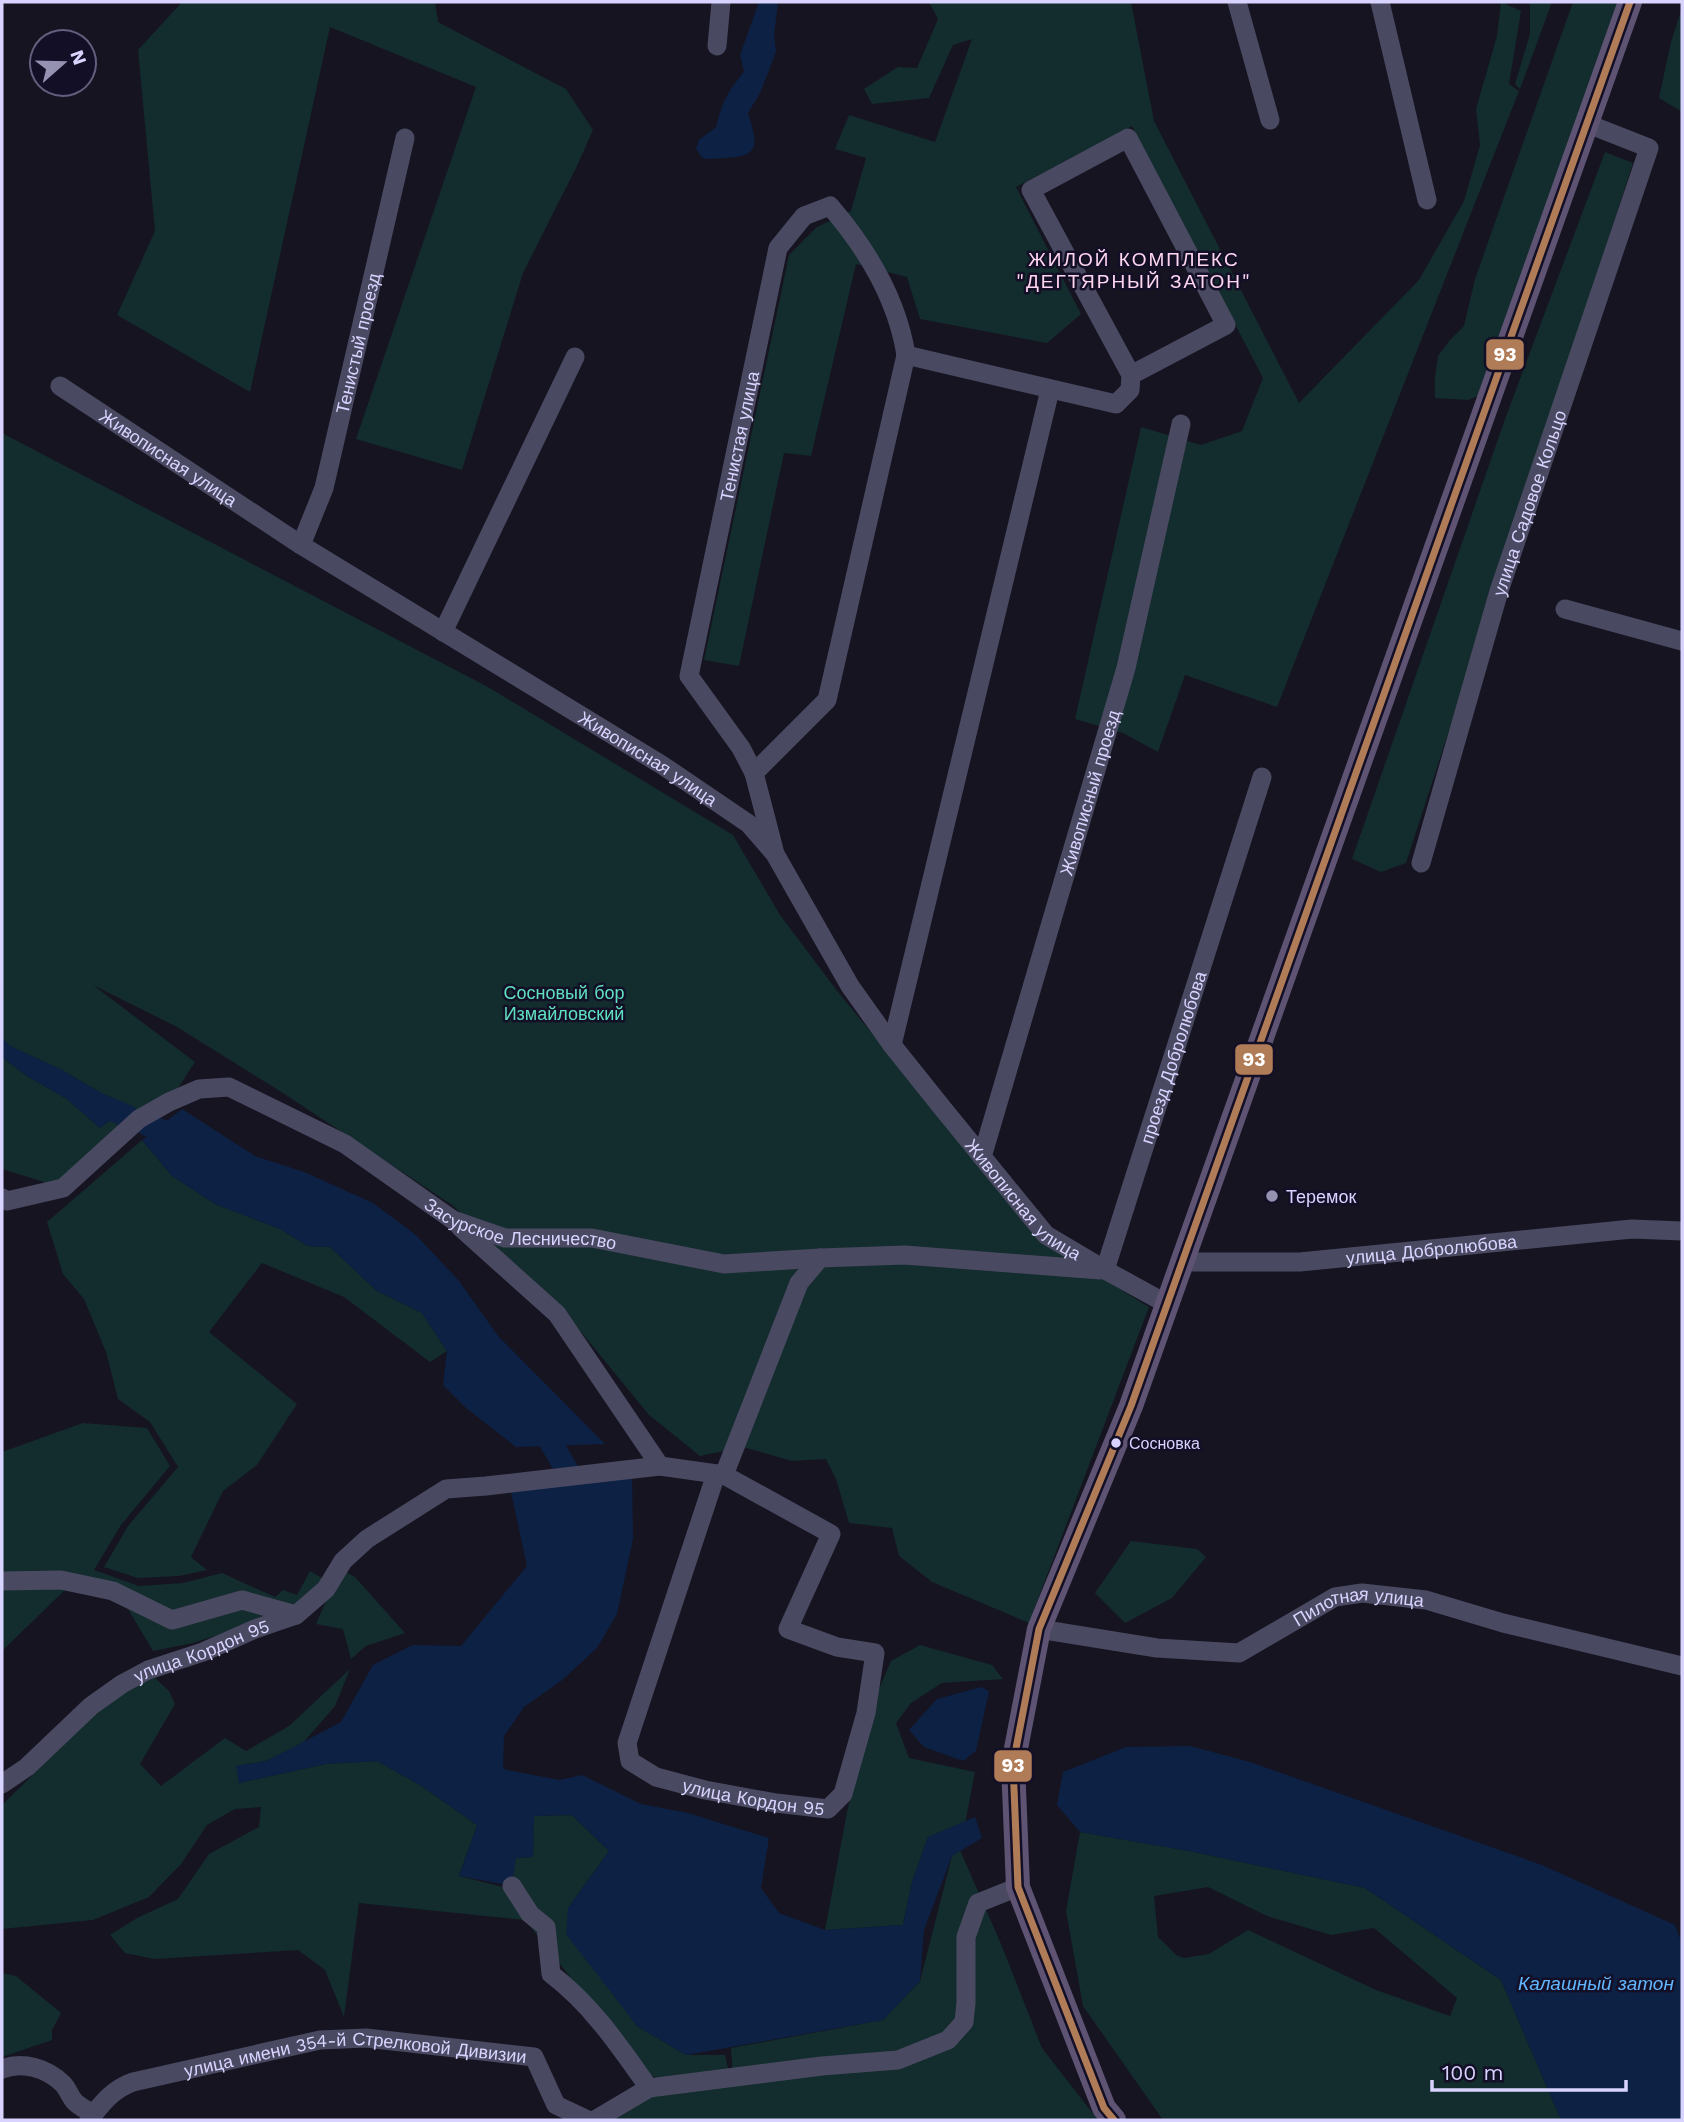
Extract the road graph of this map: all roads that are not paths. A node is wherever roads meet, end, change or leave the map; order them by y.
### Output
1 (721, 2) edge
2 (1237, 2) edge
3 (1380, 2) edge
4 (1630, 2) edge
5 (717, 46) dead end
6 (1270, 120) dead end
7 (1588, 124) junction
8 (405, 138) dead end
9 (1427, 201) dead end
10 (906, 355) junction
11 (575, 357) dead end
12 (1131, 375) junction
13 (60, 386) dead end
14 (1050, 390) junction
15 (1181, 424) dead end
16 (301, 545) junction
17 (1565, 609) dead end
18 (443, 632) junction
19 (1682, 641) edge
20 (754, 773) junction
21 (1262, 777) dead end
22 (775, 854) junction
23 (1421, 863) dead end
24 (892, 1045) junction
25 (982, 1157) junction
26 (2, 1198) edge
27 (453, 1220) junction
28 (1682, 1231) edge
29 (820, 1258) junction
30 (1182, 1262) junction
31 (1105, 1270) junction
32 (1167, 1304) junction
33 (660, 1465) junction
34 (720, 1475) junction
35 (2, 1581) edge
36 (296, 1615) junction
37 (1039, 1629) junction
38 (1682, 1666) edge
39 (5, 1782) edge
40 (512, 1886) dead end
41 (1018, 1887) junction
42 (2, 2069) edge
43 (649, 2088) junction
44 (92, 2117) edge
45 (588, 2120) edge
46 (595, 2120) edge
47 (1114, 2120) edge

1 - 5 street
2 - 6 street
3 - 9 street
4 - 7 main road
7 - 23 street, улица Садовое Кольцо
7 - 30 main road
8 - 16 street, Тенистый проезд
10 - 14 street
10 - 20 street
10 - 20 street, Тенистая улица
11 - 18 street
12 - 12 street
12 - 14 street
13 - 16 street, Живописная улица
14 - 24 street
15 - 25 street, Живописный проезд
16 - 18 street, Живописная улица
17 - 19 street
18 - 22 street, Живописная улица
20 - 22 street, Тенистая улица
21 - 31 street, проезд Добролюбова
22 - 24 street, Живописная улица
24 - 25 street, Живописная улица
25 - 31 street, Живописная улица
26 - 27 street, Засурское Лесничество
27 - 29 street, Засурское Лесничество
27 - 33 street
28 - 30 street, улица Добролюбова
29 - 31 street, Засурское Лесничество
29 - 34 street, улица Кордон 95
30 - 32 main road
31 - 32 street
32 - 37 main road
33 - 34 street, улица Кордон 95
33 - 36 street, улица Кордон 95
34 - 34 street, улица Кордон 95
35 - 36 street
36 - 39 street, улица Кордон 95
37 - 38 street, Пилотная улица
37 - 41 main road
40 - 43 street
41 - 43 street
41 - 47 main road
42 - 44 street
43 - 46 street
44 - 45 street, улица имени 354-й Стрелковой Дивизии

